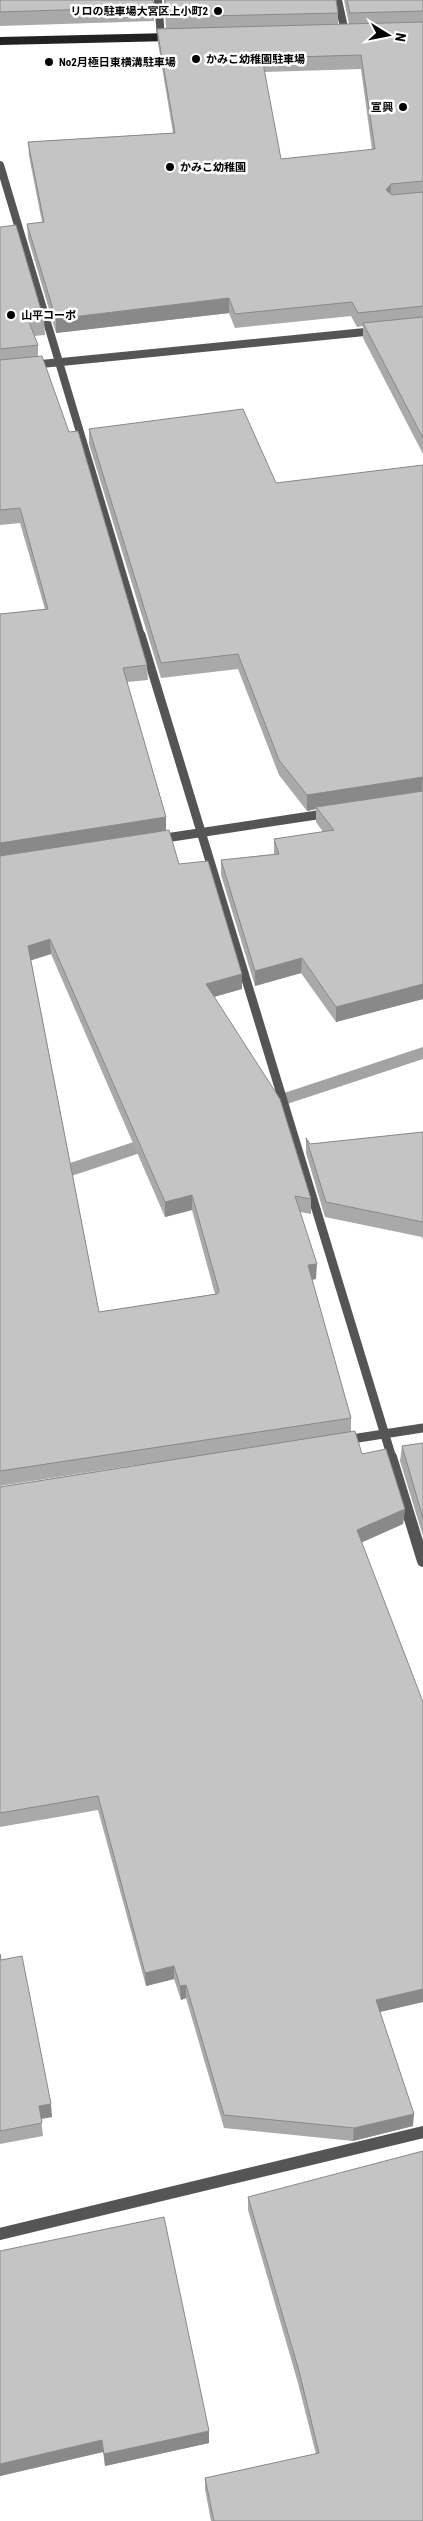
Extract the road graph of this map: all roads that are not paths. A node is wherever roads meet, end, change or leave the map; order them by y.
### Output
1 (158, 0) edge
2 (338, 0) edge
3 (335, 32) edge
4 (345, 32) junction
5 (355, 32) edge
6 (180, 36) edge
7 (161, 37) junction
8 (0, 42) edge
9 (0, 165) edge
10 (384, 330) edge
11 (59, 362) junction
12 (20, 367) edge
13 (336, 812) edge
14 (200, 833) junction
15 (153, 840) edge
16 (423, 1428) edge
17 (384, 1434) junction
18 (335, 1442) edge
19 (423, 1561) edge
20 (423, 2132) edge
21 (0, 2234) edge

1 - 7 street
2 - 4 street
3 - 4 street
4 - 5 street
6 - 7 street
7 - 8 street
9 - 11 street
10 - 11 street
11 - 12 street
11 - 14 street
13 - 14 street
14 - 15 street
14 - 17 street
16 - 17 street
17 - 18 street
17 - 19 street
20 - 21 street

